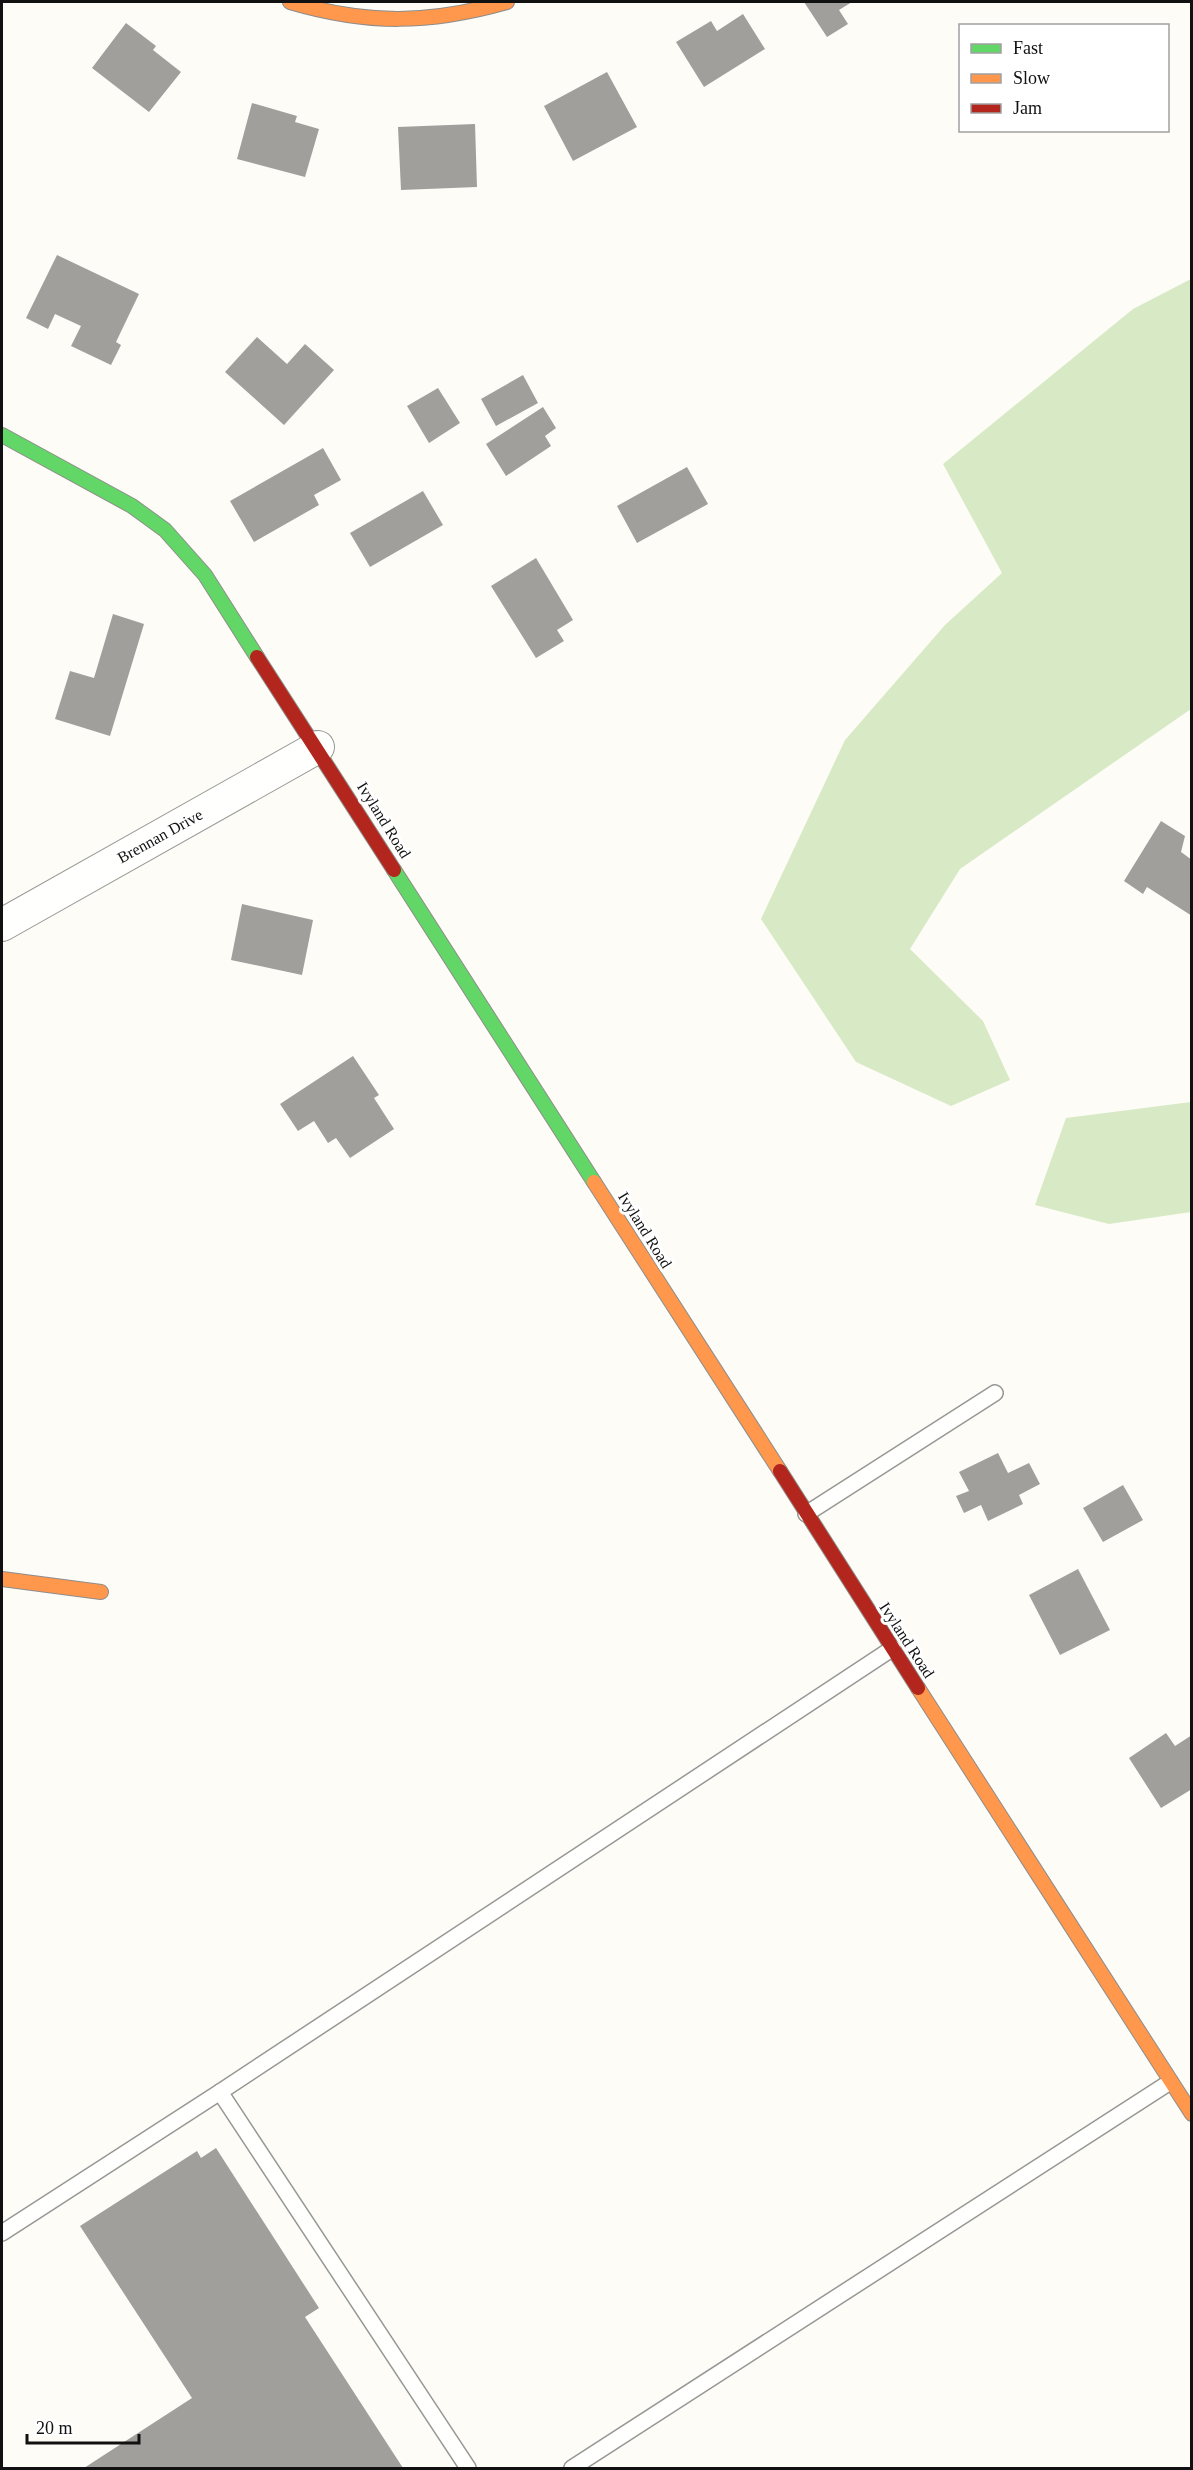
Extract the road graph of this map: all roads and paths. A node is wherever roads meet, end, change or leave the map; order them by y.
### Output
1 (290, 2) edge
2 (507, 2) edge
3 (2, 435) edge
4 (318, 747) junction
5 (2, 925) edge
6 (995, 1393) dead end
7 (806, 1514) junction
8 (2, 1579) edge
9 (101, 1592) dead end
10 (893, 1648) junction
11 (1170, 2082) junction
12 (220, 2092) junction
13 (1191, 2114) edge
14 (2, 2233) edge
15 (468, 2469) edge
16 (572, 2469) edge

1 - 2 street
3 - 4 street, Ivyland Road
4 - 5 street, Brennan Drive
4 - 7 street, Ivyland Road
6 - 7 lane
7 - 10 street, Ivyland Road
8 - 9 street
10 - 11 street, Ivyland Road
10 - 12 lane
11 - 13 street, Ivyland Road
11 - 16 lane
12 - 14 lane
12 - 15 lane

